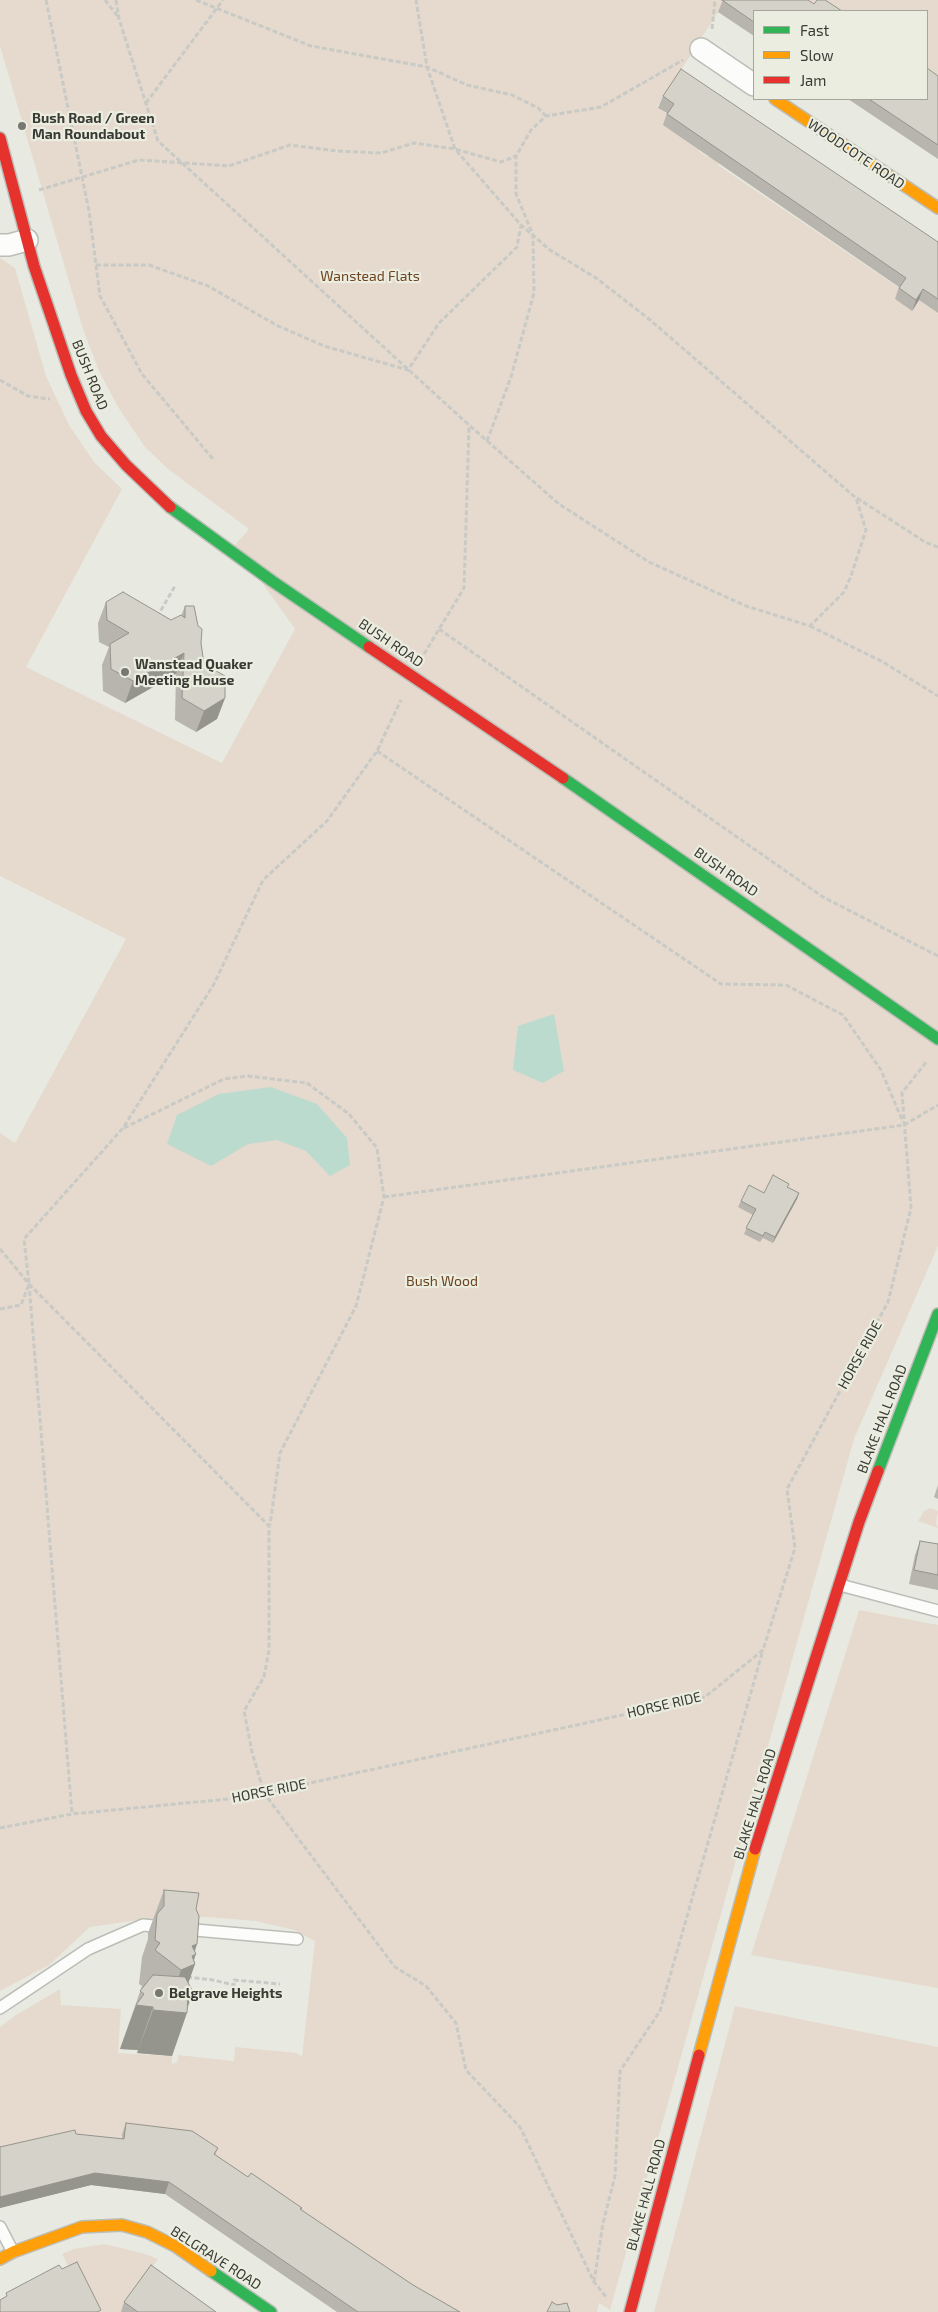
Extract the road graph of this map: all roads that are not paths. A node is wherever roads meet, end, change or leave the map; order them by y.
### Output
1 (701, 49) road end
2 (753, 84) edge
3 (776, 100) edge
4 (0, 138) edge
5 (3, 160) edge
6 (938, 208) edge
7 (27, 240) junction
8 (0, 245) edge
9 (938, 1039) edge
10 (938, 1314) edge
11 (840, 1585) junction
12 (938, 1611) edge
13 (297, 1939) dead end
14 (0, 2008) edge
15 (0, 2227) edge
16 (13, 2252) junction
17 (0, 2259) edge
18 (630, 2311) edge
19 (272, 2312) edge

1 - 2 street
3 - 6 main road, WOODCOTE ROAD
4 - 5 main road, BUSH ROAD
5 - 7 main road, BUSH ROAD
7 - 8 street
7 - 9 main road, BUSH ROAD
10 - 11 main road, BLAKE HALL ROAD
11 - 12 lane
11 - 18 main road, BLAKE HALL ROAD
13 - 14 lane
15 - 16 lane
16 - 17 main road, BELGRAVE ROAD
16 - 19 main road, BELGRAVE ROAD

